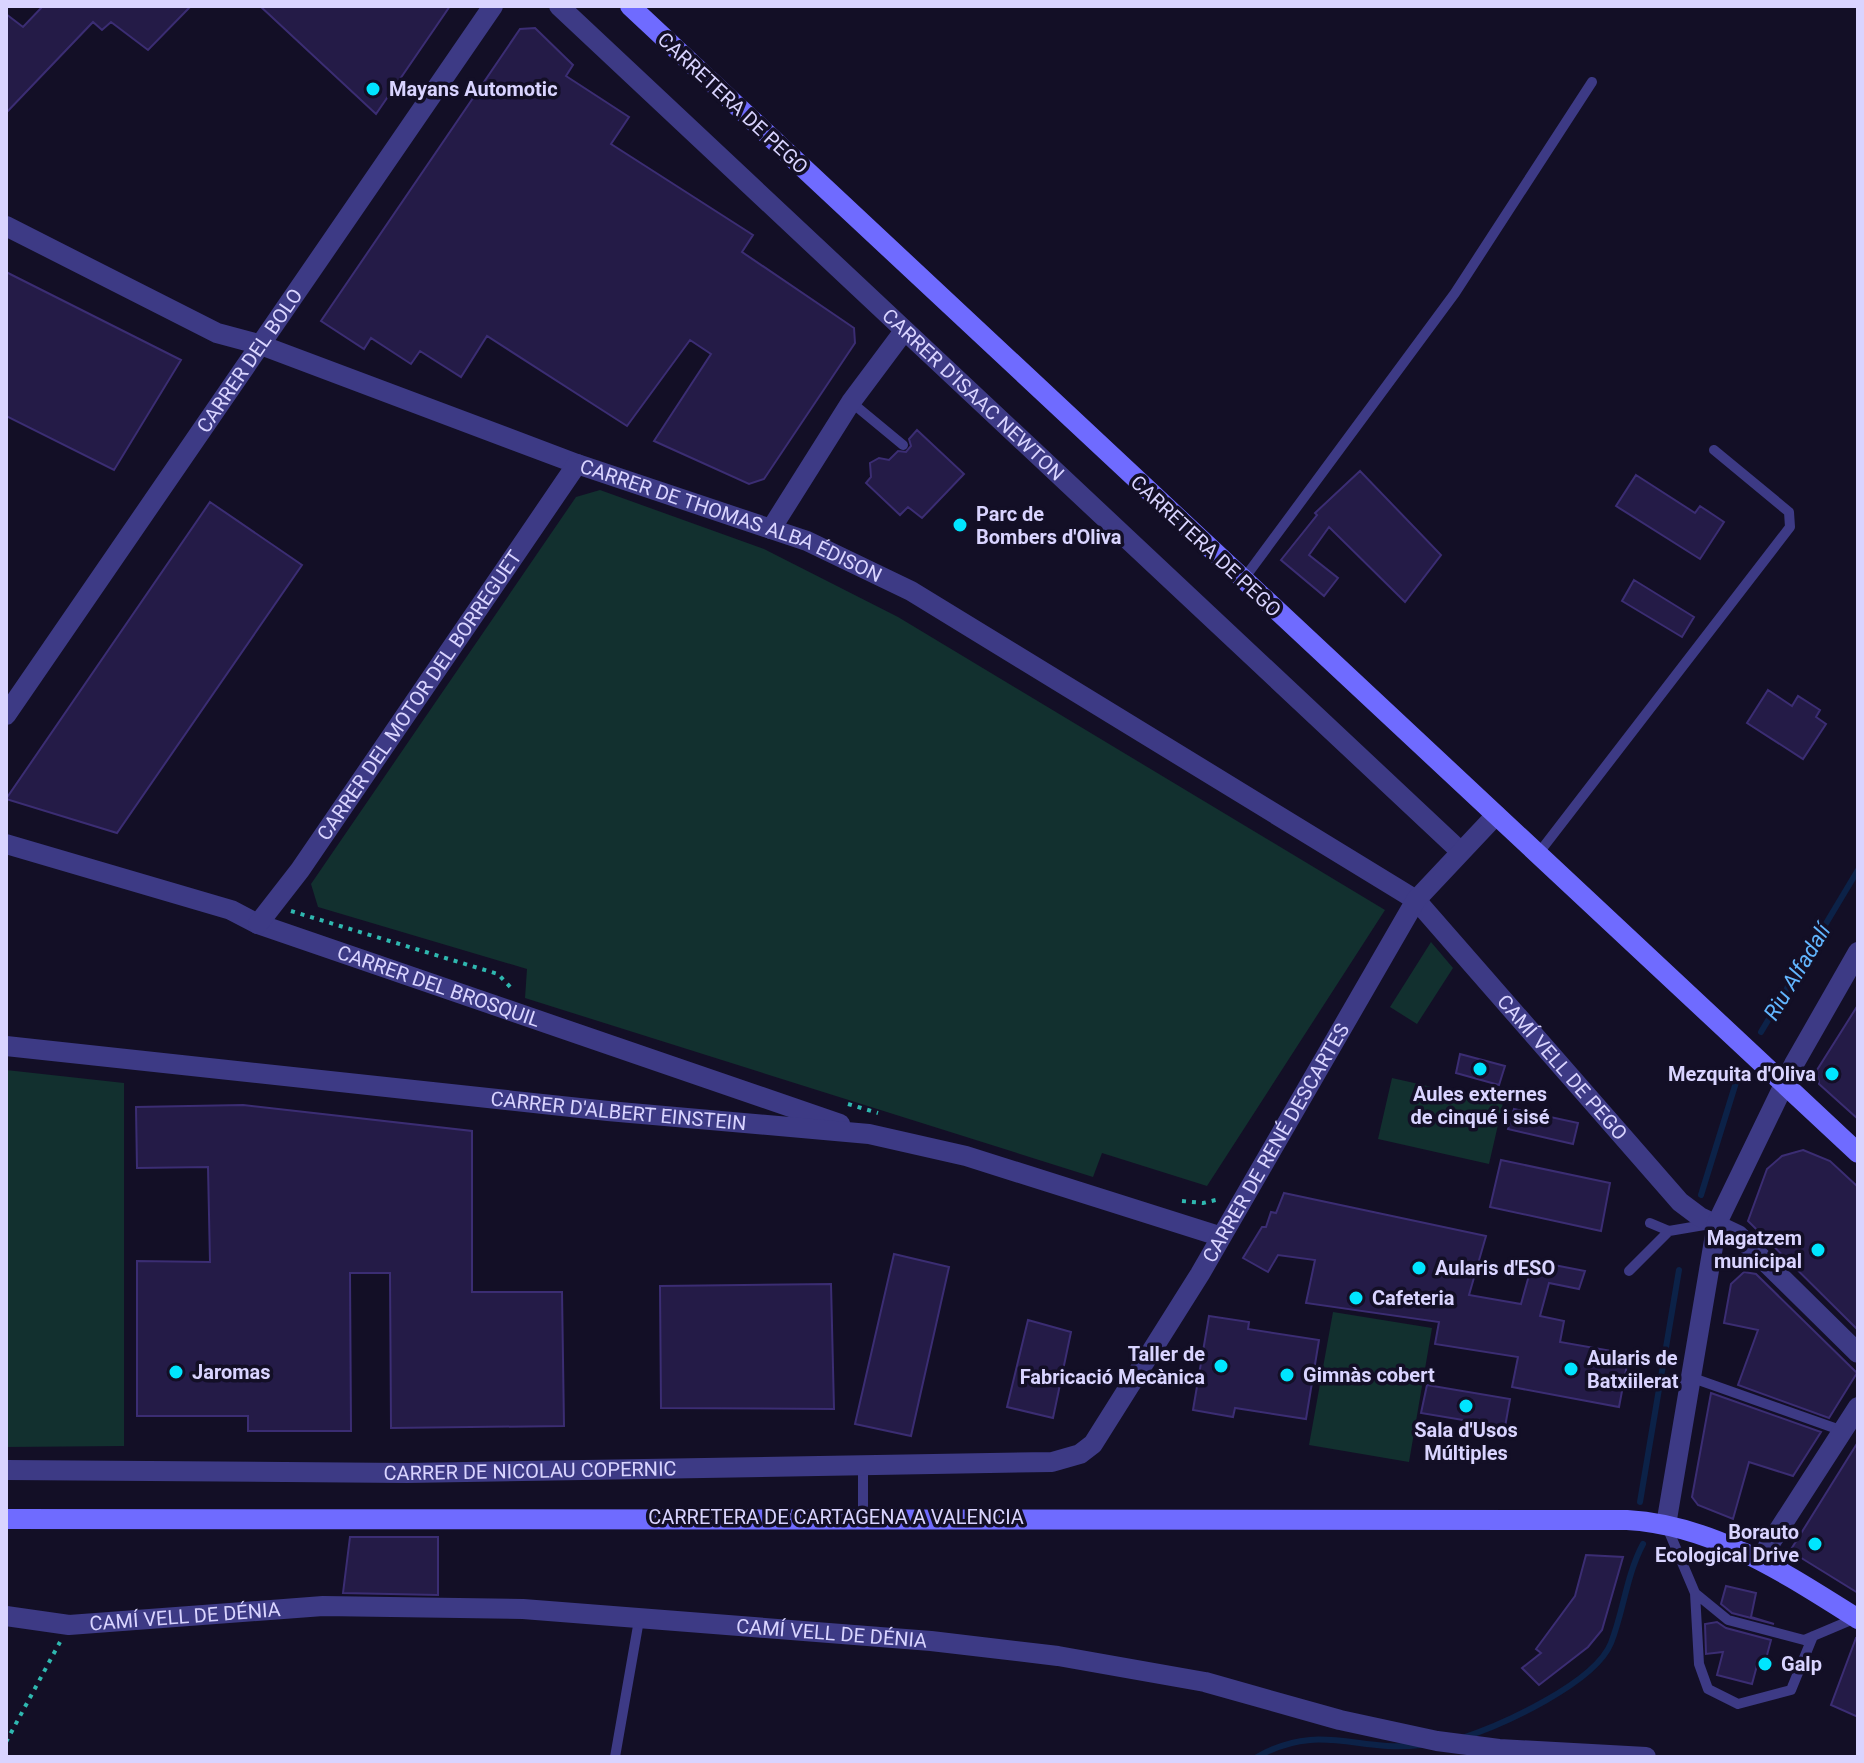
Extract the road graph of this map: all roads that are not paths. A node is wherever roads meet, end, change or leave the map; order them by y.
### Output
1 (493, 6) edge
2 (559, 6) edge
3 (630, 6) edge
4 (1592, 82) dead end
5 (6, 226) edge
6 (904, 331) junction
7 (258, 344) junction
8 (851, 402) junction
9 (903, 445) dead end
10 (1714, 450) dead end
11 (577, 464) junction
12 (771, 529) junction
13 (1243, 580) junction
14 (6, 715) edge
15 (1496, 815) junction
16 (6, 844) edge
17 (1459, 850) junction
18 (1538, 854) junction
19 (1416, 900) junction
20 (258, 924) junction
21 (1858, 952) edge
22 (6, 1046) edge
23 (1784, 1084) junction
24 (869, 1134) junction
25 (1858, 1153) edge
26 (1650, 1223) dead end
27 (1717, 1223) junction
28 (1669, 1231) junction
29 (1219, 1236) junction
30 (1629, 1271) dead end
31 (1858, 1353) edge
32 (1690, 1377) junction
33 (1858, 1407) edge
34 (1843, 1431) junction
35 (1052, 1462) joint
36 (863, 1464) junction
37 (6, 1470) edge
38 (863, 1517) junction
39 (6, 1519) edge
40 (1666, 1525) junction
41 (1760, 1559) junction
42 (1695, 1593) junction
43 (6, 1616) edge
44 (1857, 1618) edge
45 (639, 1620) junction
46 (1813, 1636) junction
47 (615, 1757) edge
48 (1646, 1757) edge

1 - 7 street, CARRER DEL BOLO
2 - 6 street, CARRER D'ISAAC NEWTON
3 - 13 main road, CARRETERA DE PEGO
4 - 13 lane
5 - 7 street, CARRER DE THOMAS ALBA ÉDISON
6 - 8 street
6 - 17 street, CARRER D'ISAAC NEWTON
7 - 11 street, CARRER DE THOMAS ALBA ÉDISON
7 - 14 street, CARRER DEL BOLO
8 - 9 lane
8 - 12 street
10 - 18 lane
11 - 12 street, CARRER DE THOMAS ALBA ÉDISON
11 - 20 street, CARRER DEL MOTOR DEL BORREGUET
12 - 19 street, CARRER DE THOMAS ALBA ÉDISON
13 - 15 main road, CARRETERA DE PEGO
15 - 17 street, CARRER DE RENÉ DESCARTES
15 - 18 main road, CARRETERA DE PEGO
16 - 20 street, CARRER DEL BROSQUIL
17 - 19 street, CARRER DE RENÉ DESCARTES
18 - 23 main road, CARRETERA DE PEGO
19 - 27 street, CAMÍ VELL DE PEGO
19 - 29 street, CARRER DE RENÉ DESCARTES
20 - 24 street, CARRER DEL BROSQUIL
21 - 23 street
22 - 24 street, CARRER D'ALBERT EINSTEIN
23 - 25 main road
23 - 27 street
24 - 29 street, CARRER D'ALBERT EINSTEIN
26 - 28 lane
27 - 28 lane
27 - 31 street, CAMÍ VELL DE PEGO
27 - 32 street
28 - 30 lane
29 - 35 street, CARRER DE RENÉ DESCARTES
32 - 34 lane
32 - 40 street
33 - 34 street
34 - 41 street
35 - 36 street, CARRER DE NICOLAU COPERNIC
36 - 37 street, CARRER DE NICOLAU COPERNIC
36 - 38 lane
38 - 39 main road, CARRETERA DE CARTAGENA A VALENCIA
38 - 40 main road, CARRETERA DE CARTAGENA A VALENCIA
40 - 41 main road, CARRETERA DE CARTAGENA A VALENCIA
40 - 42 lane
41 - 44 main road, CARRETERA DE CARTAGENA A VALENCIA
42 - 46 lane
42 - 46 lane
43 - 45 street, CAMÍ VELL DE DÉNIA
44 - 46 lane
45 - 47 lane
45 - 48 street, CAMÍ VELL DE DÉNIA

